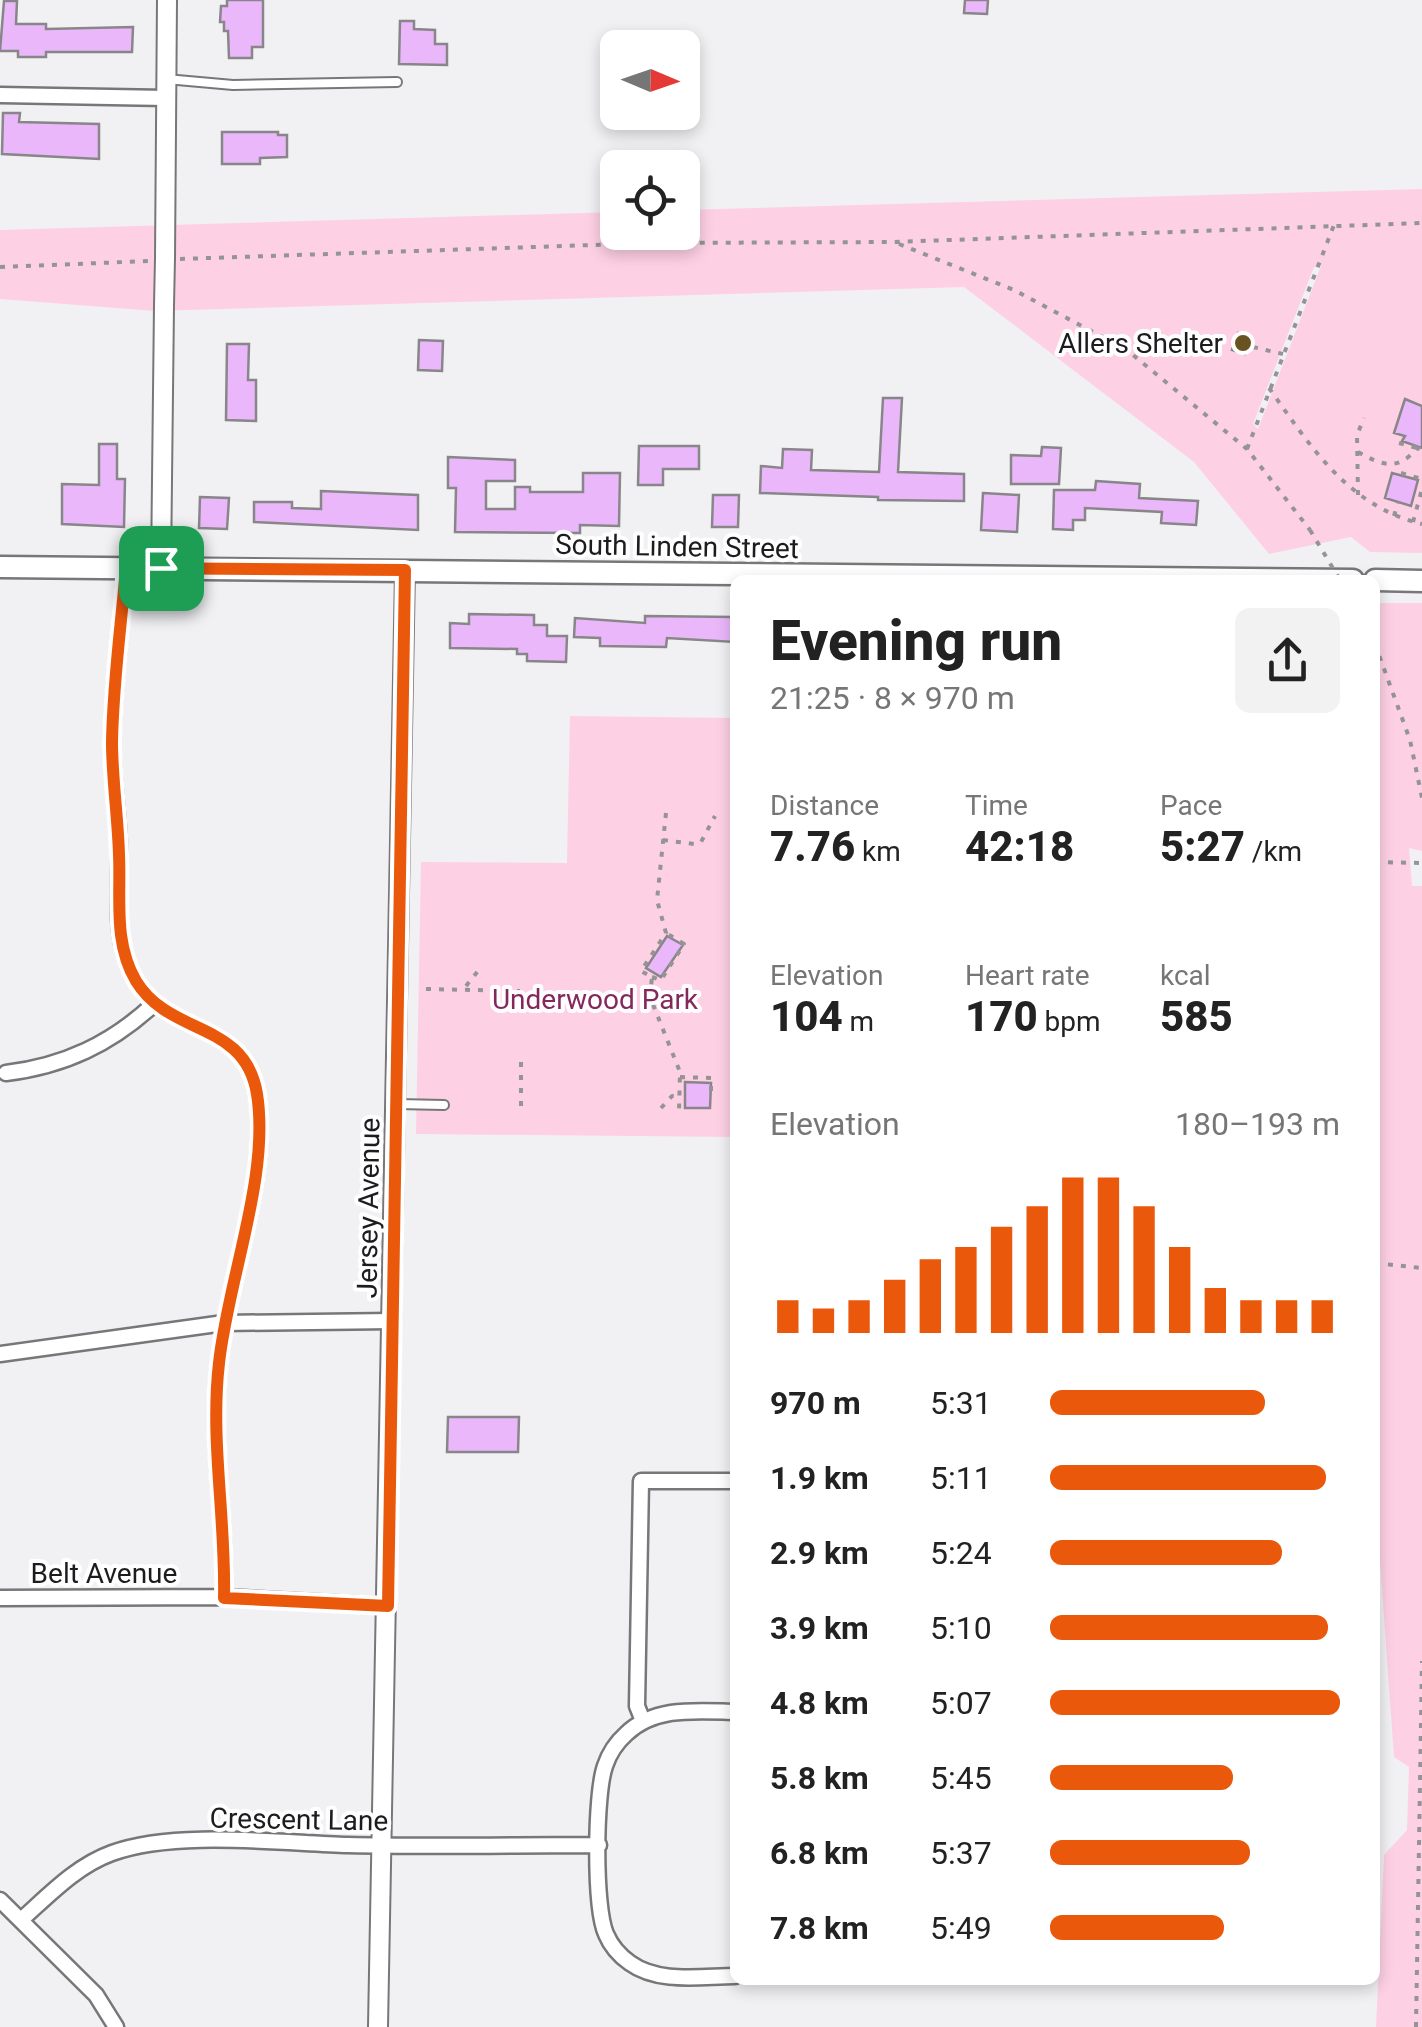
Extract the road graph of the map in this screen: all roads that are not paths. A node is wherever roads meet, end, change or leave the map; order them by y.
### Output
1 (167, 0) edge
2 (397, 82) dead end
3 (166, 88) junction
4 (0, 95) edge
5 (0, 566) edge
6 (126, 568) junction
7 (161, 568) junction
8 (405, 570) junction
9 (828, 575) edge
10 (1380, 580) edge
11 (1422, 581) edge
12 (154, 1004) junction
13 (6, 1073) dead end
14 (398, 1104) junction
15 (444, 1105) dead end
16 (392, 1321) junction
17 (224, 1323) junction
18 (0, 1354) edge
19 (730, 1481) edge
20 (0, 1598) edge
21 (224, 1598) junction
22 (388, 1606) junction
23 (730, 1712) edge
24 (642, 1721) junction
25 (599, 1845) junction
26 (382, 1846) junction
27 (0, 1900) edge
28 (21, 1920) junction
29 (730, 1976) edge
30 (116, 2027) edge
31 (378, 2027) edge

1 - 3 street
2 - 3 lane
3 - 4 street
3 - 7 street, bridge
5 - 6 main road, South Linden Street
6 - 7 main road, South Linden Street
6 - 12 street
7 - 8 main road, South Linden Street
8 - 9 main road, South Linden Street
8 - 14 street, Jersey Avenue
10 - 11 main road
12 - 13 street
12 - 17 street
14 - 15 lane
14 - 16 street, Jersey Avenue
16 - 17 street
16 - 22 street, Jersey Avenue
17 - 18 street
17 - 21 street
19 - 24 street
20 - 21 street, Belt Avenue
21 - 22 street, Belt Avenue
22 - 26 street, Jersey Avenue
23 - 24 street
24 - 25 street
25 - 26 street, Crescent Lane
25 - 29 street
26 - 28 street, Crescent Lane
26 - 31 street, Jersey Avenue
27 - 28 street
28 - 30 street

